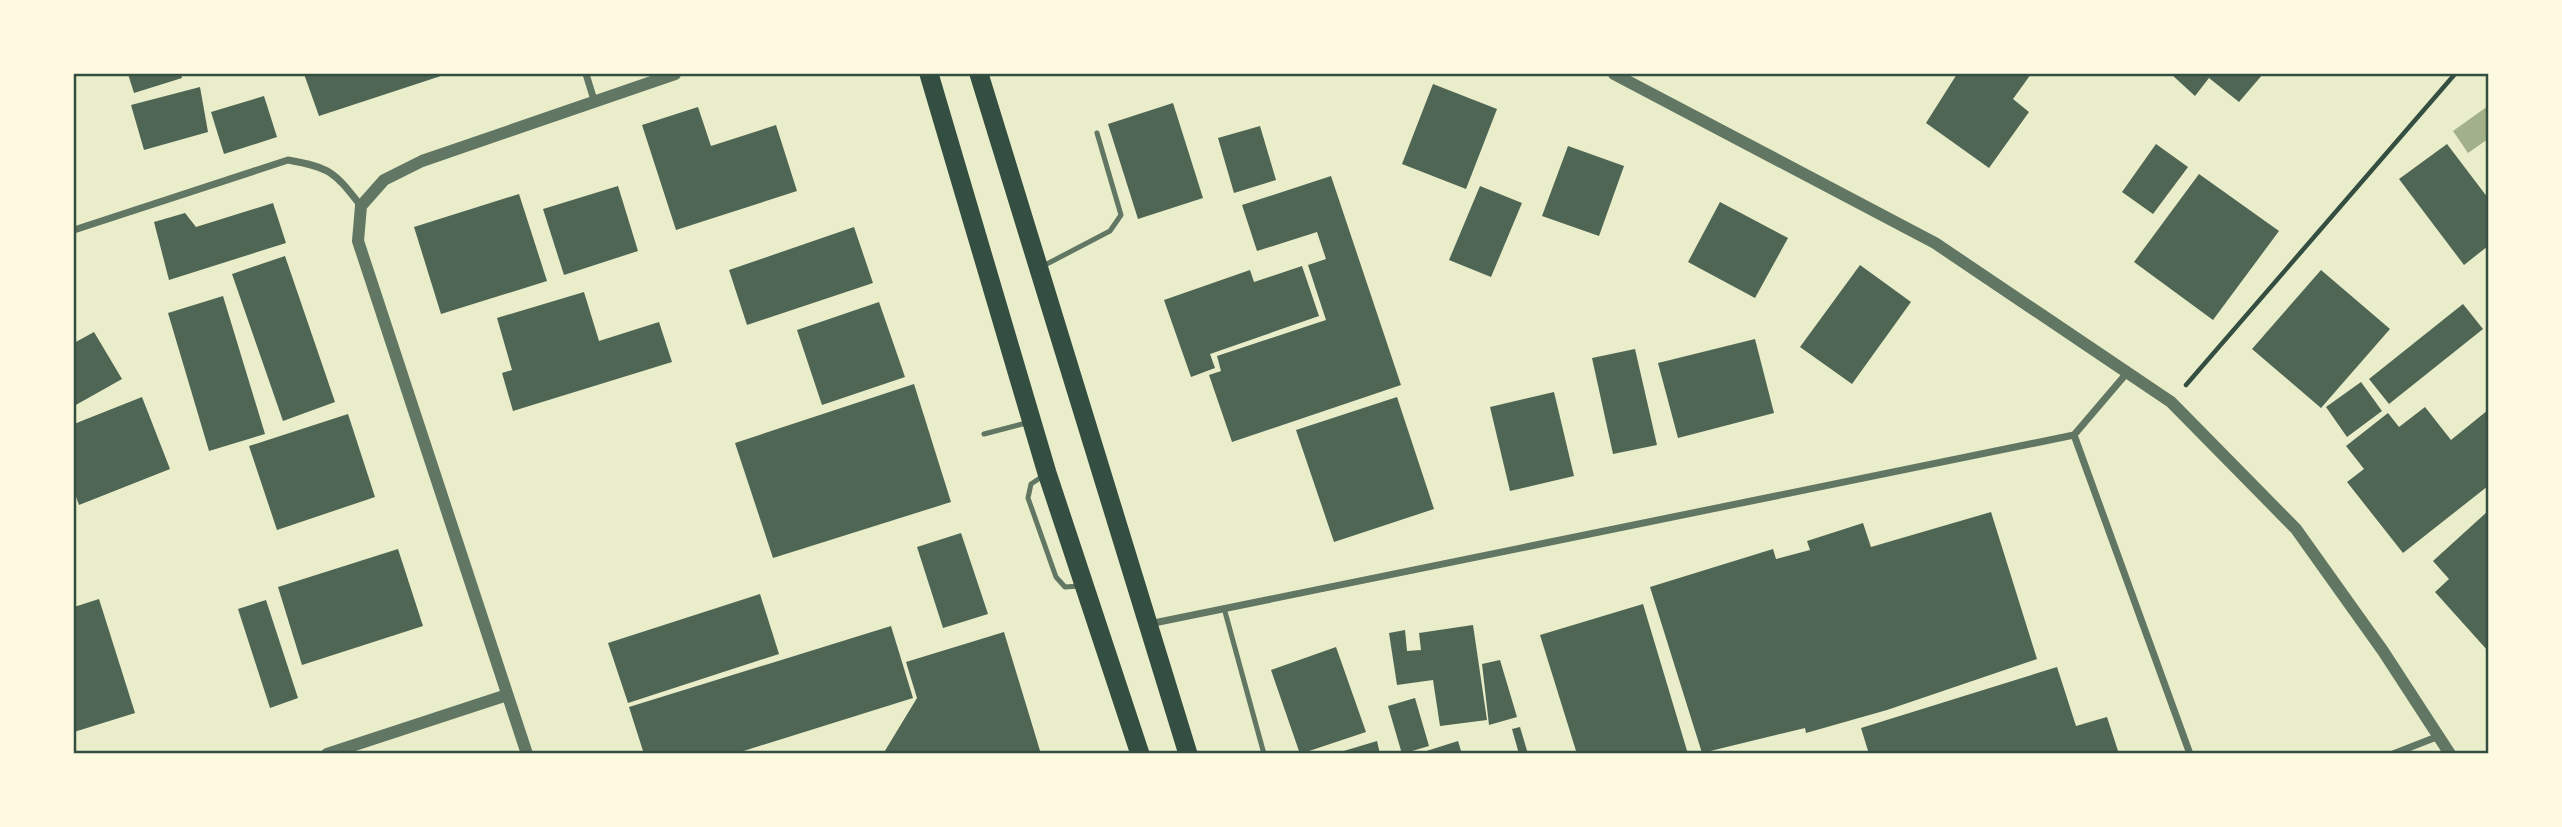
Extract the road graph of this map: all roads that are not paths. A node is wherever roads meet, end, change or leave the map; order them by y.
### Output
1 (586, 74) edge
2 (675, 74) edge
3 (929, 74) edge
4 (979, 74) edge
5 (1614, 74) edge
6 (594, 100) junction
7 (1097, 133) dead end
8 (361, 206) junction
9 (74, 230) edge
10 (1037, 269) junction
11 (2126, 374) junction
12 (1033, 421) junction
13 (984, 435) dead end
14 (2074, 435) junction
15 (1047, 473) junction
16 (1086, 586) junction
17 (1224, 608) junction
18 (1149, 624) junction
19 (507, 695) junction
20 (2439, 736) junction
21 (327, 754) edge
22 (527, 754) edge
23 (1140, 754) edge
24 (1188, 754) edge
25 (1264, 754) edge
26 (2189, 754) edge
27 (2393, 754) edge
28 (2451, 754) edge

1 - 6 street
2 - 6 street
3 - 12 highway
4 - 10 highway
5 - 11 street
6 - 8 street
7 - 10 lane
8 - 9 street
8 - 19 street
10 - 18 highway
11 - 14 street
11 - 20 street
12 - 13 lane
12 - 15 highway
14 - 17 street
14 - 26 street
15 - 16 highway
15 - 16 lane
16 - 23 highway
17 - 18 street
17 - 25 lane
18 - 24 highway
19 - 21 street
19 - 22 street
20 - 27 street
20 - 28 street

